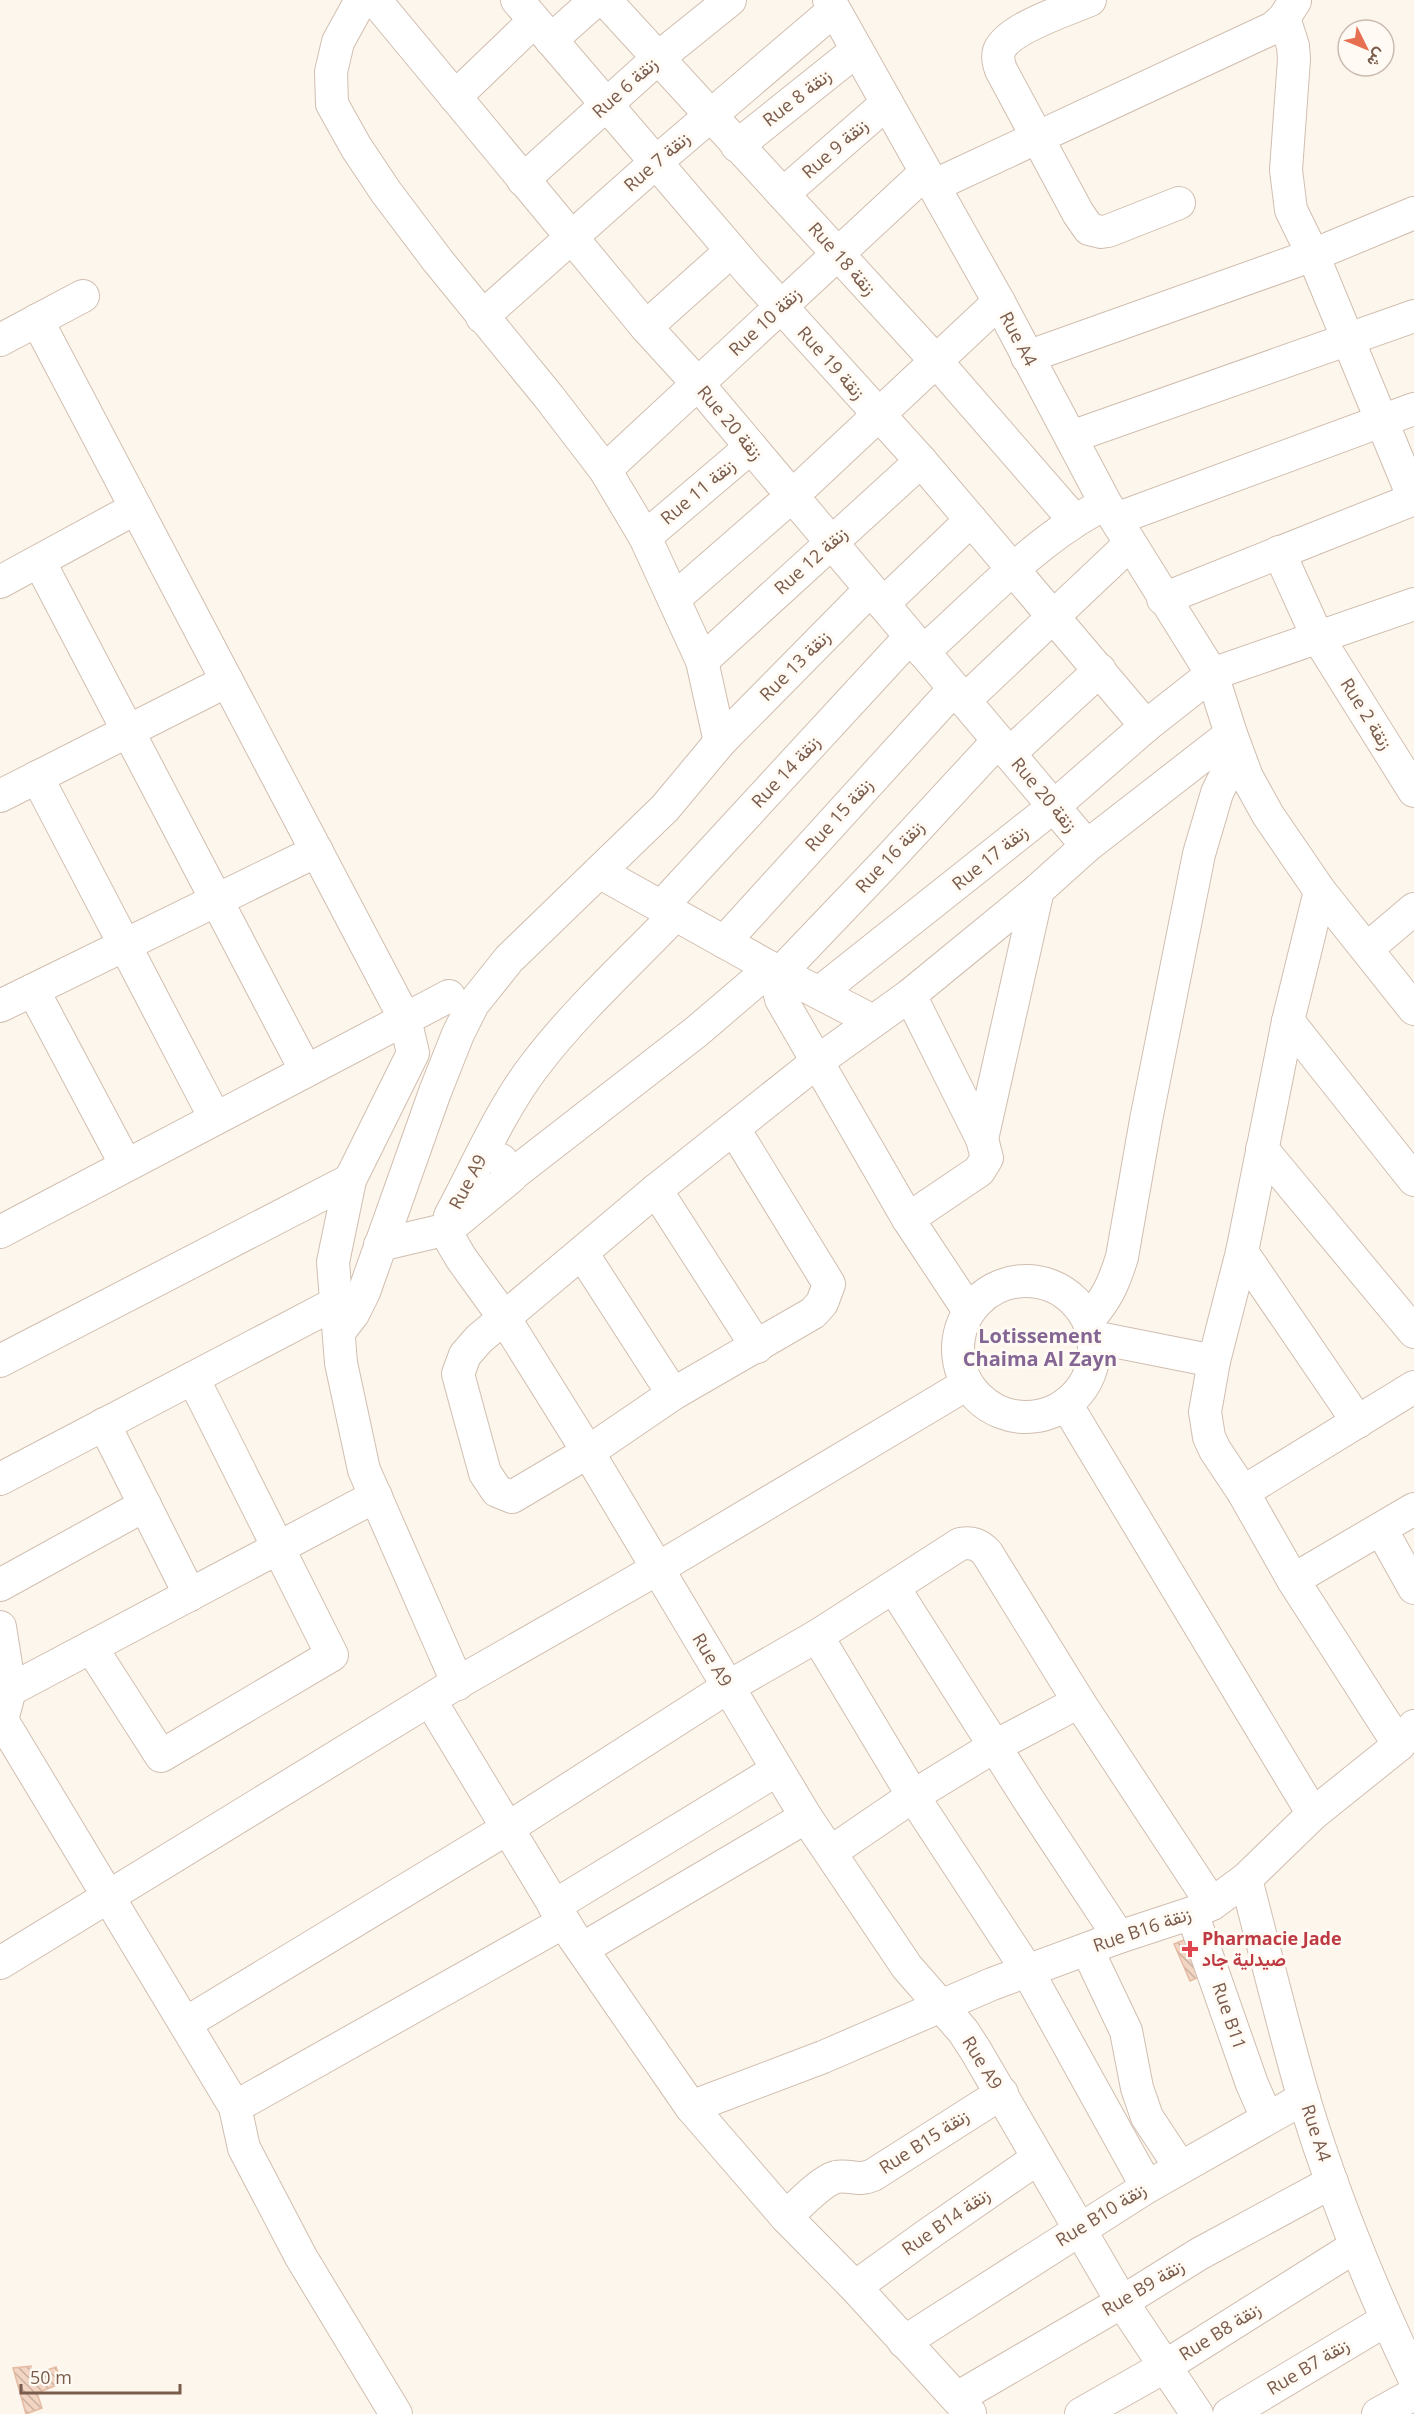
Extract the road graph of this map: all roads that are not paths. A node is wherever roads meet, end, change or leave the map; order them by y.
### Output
1 (361, 0) edge
2 (375, 0) edge
3 (596, 0) edge
4 (605, 0) edge
5 (730, 0) edge
6 (1090, 0) edge
7 (832, 5) edge
8 (1290, 9) edge
9 (534, 20) edge
10 (857, 50) junction
11 (658, 58) junction
12 (456, 97) junction
13 (887, 103) junction
14 (607, 105) junction
15 (711, 117) junction
16 (1038, 136) junction
17 (737, 146) junction
18 (656, 163) junction
19 (523, 180) junction
20 (929, 180) junction
21 (783, 194) junction
22 (1179, 203) dead end
23 (1414, 213) edge
24 (572, 238) junction
25 (731, 251) junction
26 (837, 253) junction
27 (1313, 255) junction
28 (83, 296) dead end
29 (999, 302) junction
30 (782, 308) junction
31 (1414, 316) edge
32 (482, 317) junction
33 (37, 320) junction
34 (646, 327) junction
35 (1348, 338) junction
36 (0, 340) edge
37 (1027, 357) junction
38 (936, 361) junction
39 (698, 384) junction
40 (1414, 409) edge
41 (878, 414) junction
42 (1382, 422) junction
43 (1071, 437) junction
44 (751, 447) junction
45 (921, 462) junction
46 (605, 470) junction
47 (792, 496) junction
48 (136, 508) junction
49 (971, 520) junction
50 (1075, 521) junction
51 (1117, 522) junction
52 (645, 537) junction
53 (831, 543) junction
54 (1279, 552) junction
55 (39, 561) junction
56 (1014, 570) junction
57 (0, 582) edge
58 (877, 597) junction
59 (675, 598) junction
60 (1163, 599) junction
61 (1412, 608) edge
62 (1052, 616) junction
63 (1317, 636) junction
64 (917, 645) junction
65 (702, 661) junction
66 (1100, 670) junction
67 (1212, 674) junction
68 (227, 681) junction
69 (959, 695) junction
70 (1146, 726) junction
71 (128, 731) junction
72 (720, 742) junction
73 (1234, 743) junction
74 (1004, 747) junction
75 (37, 777) junction
76 (1414, 792) edge
77 (0, 796) edge
78 (1053, 807) junction
79 (1087, 846) junction
80 (317, 851) junction
81 (599, 872) junction
82 (1038, 890) junction
83 (1320, 891) junction
84 (216, 900) junction
85 (1414, 909) edge
86 (668, 911) junction
87 (724, 942) junction
88 (125, 945) junction
89 (1368, 948) junction
90 (775, 970) junction
91 (33, 990) junction
92 (820, 992) junction
93 (910, 995) junction
94 (449, 996) dead end
95 (0, 1006) edge
96 (1414, 1009) edge
97 (405, 1019) junction
98 (873, 1021) junction
99 (1288, 1021) junction
100 (818, 1061) junction
101 (306, 1071) junction
102 (216, 1118) junction
103 (734, 1130) junction
104 (982, 1139) junction
105 (489, 1144) junction
106 (1262, 1149) junction
107 (126, 1166) junction
108 (512, 1175) junction
109 (350, 1180) junction
110 (1414, 1180) edge
111 (656, 1190) junction
112 (908, 1219) junction
113 (448, 1229) junction
114 (0, 1232) edge
115 (380, 1245) junction
116 (1242, 1252) junction
117 (582, 1253) junction
118 (969, 1311) junction
119 (338, 1318) junction
120 (505, 1319) junction
121 (1090, 1328) junction
122 (1414, 1332) edge
123 (757, 1347) junction
124 (0, 1361) edge
125 (1214, 1361) junction
126 (193, 1378) junction
127 (967, 1384) junction
128 (1414, 1387) edge
129 (673, 1394) junction
130 (1066, 1404) junction
131 (1358, 1422) junction
132 (104, 1424) junction
133 (588, 1452) junction
134 (0, 1479) edge
135 (1243, 1492) junction
136 (376, 1496) junction
137 (145, 1505) junction
138 (1414, 1509) edge
139 (1381, 1529) junction
140 (278, 1547) junction
141 (657, 1569) junction
142 (1293, 1580) junction
143 (0, 1585) edge
144 (894, 1588) junction
145 (1414, 1588) edge
146 (190, 1595) junction
147 (0, 1628) edge
148 (817, 1636) junction
149 (91, 1647) junction
150 (458, 1684) junction
151 (728, 1687) junction
152 (10, 1690) junction
153 (430, 1700) junction
154 (1079, 1702) junction
155 (1406, 1736) edge
156 (995, 1746) junction
157 (777, 1770) junction
158 (913, 1796) junction
159 (1313, 1814) junction
160 (806, 1817) junction
161 (508, 1828) junction
162 (831, 1852) junction
163 (1246, 1879) junction
164 (108, 1896) junction
165 (1202, 1908) junction
166 (559, 1914) junction
167 (1119, 1937) junction
168 (582, 1949) junction
169 (1088, 1949) junction
170 (0, 1963) edge
171 (1027, 1970) junction
172 (940, 2006) junction
173 (186, 2023) junction
174 (1002, 2093) junction
175 (1304, 2098) junction
176 (235, 2106) junction
177 (691, 2107) junction
178 (1267, 2118) junction
179 (1038, 2158) junction
180 (1180, 2167) junction
181 (1332, 2182) junction
182 (1147, 2187) junction
183 (786, 2217) junction
184 (1080, 2228) junction
185 (1356, 2246) junction
186 (855, 2288) junction
187 (1122, 2302) junction
188 (1386, 2320) junction
189 (904, 2342) junction
190 (1164, 2367) junction
191 (1414, 2378) edge
192 (1414, 2394) edge
193 (964, 2406) edge
194 (396, 2414) edge
195 (1081, 2414) edge
196 (1197, 2414) edge
197 (1229, 2414) edge
198 (1378, 2414) edge

1 - 32 street
2 - 12 street, Rue 20 زنقة
3 - 9 street
4 - 11 street, Rue 18 زنقة
5 - 11 street, Rue 6 زنقة
6 - 16 street
7 - 10 street, Rue A4
7 - 15 street, Rue 7 زنقة
8 - 16 street, Rue 10 زنقة
8 - 27 street
9 - 12 street
9 - 14 street, Rue 19 زنقة
10 - 13 street, Rue A4
10 - 17 street, Rue 8 زنقة
11 - 14 street, Rue 6 زنقة
11 - 15 street, Rue 18 زنقة
12 - 19 street, Rue 20 زنقة
13 - 20 street, Rue A4
13 - 21 street, Rue 9 زنقة
14 - 18 street, Rue 19 زنقة
14 - 19 street, Rue 6 زنقة
15 - 17 street, Rue 18 زنقة
15 - 18 street, Rue 7 زنقة
16 - 20 street, Rue 10 زنقة
16 - 22 street
17 - 21 street, Rue 18 زنقة
18 - 24 street, Rue 7 زنقة
18 - 25 street, Rue 19 زنقة
19 - 24 street, Rue 20 زنقة
20 - 26 street, Rue 10 زنقة
20 - 29 street, Rue A4
21 - 26 street, Rue 18 زنقة
23 - 27 street
24 - 32 street, Rue 7 زنقة
24 - 34 street, Rue 20 زنقة
25 - 30 street, Rue 19 زنقة
25 - 34 street
26 - 30 street, Rue 10 زنقة
26 - 38 street, Rue 18 زنقة
27 - 35 street
27 - 37 street
28 - 33 street
29 - 37 street, Rue A4
29 - 38 street
30 - 39 street, Rue 10 زنقة
30 - 41 street, Rue 19 زنقة
31 - 35 street
32 - 46 street
33 - 36 street
33 - 48 street
34 - 39 street, Rue 20 زنقة
35 - 42 street
35 - 43 street
37 - 43 street, Rue A4
38 - 41 street
38 - 50 street, Rue 18 زنقة
39 - 44 street, Rue 20 زنقة
39 - 46 street, Rue 10 زنقة
40 - 42 street
41 - 45 street, Rue 19 زنقة
41 - 47 street
42 - 51 street
42 - 54 street
43 - 51 street, Rue A4
44 - 47 street, Rue 20 زنقة
44 - 52 street, Rue 11 زنقة
45 - 49 street, Rue 19 زنقة
45 - 53 street, Rue 12 زنقة
46 - 52 street
47 - 53 street, Rue 20 زنقة
47 - 59 street
48 - 55 street
48 - 68 street
49 - 56 street, Rue 19 زنقة
49 - 58 street, Rue 13 زنقة
50 - 51 street, Rue 14 زنقة
50 - 56 street, Rue 14 زنقة
51 - 60 street, Rue A4
51 - 62 street, Rue 15 زنقة
52 - 59 street
53 - 58 street, Rue 20 زنقة
53 - 65 street, Rue 12 زنقة
54 - 60 street
54 - 63 street, Rue 2 زنقة
55 - 57 street
55 - 71 street
56 - 62 street, Rue 19 زنقة
56 - 64 street, Rue 14 زنقة
58 - 64 street, Rue 20 زنقة
58 - 72 street, Rue 13 زنقة
59 - 65 street
60 - 67 street, Rue A4
61 - 63 street, Rue 17 زنقة
62 - 66 street, Rue 19 زنقة
62 - 69 street, Rue 15 زنقة
63 - 67 street, Rue 17 زنقة
63 - 76 street, Rue 2 زنقة
64 - 69 street, Rue 20 زنقة
64 - 86 street, Rue 14 زنقة
65 - 72 street
66 - 70 street, Rue 19 زنقة
66 - 74 street, Rue 16 زنقة
67 - 70 street, Rue 17 زنقة
67 - 73 street, Rue A4
68 - 71 street
68 - 80 street
69 - 74 street, Rue 20 زنقة
69 - 87 street, Rue 15 زنقة
70 - 78 street, Rue 17 زنقة
71 - 75 street
71 - 84 street
72 - 81 street, Rue 13 زنقة
73 - 79 street
73 - 83 street, Rue A4
73 - 121 street
74 - 78 street, Rue 20 زنقة
74 - 90 street, Rue 16 زنقة
75 - 77 street
75 - 88 street
78 - 79 street, Rue 20 زنقة
78 - 92 street, Rue 17 زنقة
79 - 82 street
80 - 84 street
80 - 97 street
81 - 86 street
81 - 115 street, Rue 13 زنقة
82 - 93 street
82 - 104 street
83 - 89 street, Rue A4
83 - 99 street
84 - 88 street
84 - 101 street
85 - 89 street
86 - 87 street
86 - 105 street, Rue A9
87 - 90 street
88 - 91 street
88 - 102 street
89 - 96 street, Rue A4
90 - 92 street
90 - 100 street
90 - 108 street, Rue 16 زنقة
91 - 95 street
91 - 107 street
92 - 98 street
93 - 98 street
93 - 104 street
94 - 97 street
97 - 101 street
97 - 109 street
98 - 100 street
99 - 106 street
99 - 110 street
100 - 103 street
100 - 112 street
101 - 102 street
102 - 107 street
103 - 111 street
103 - 123 street
104 - 112 street
105 - 108 street
105 - 113 street, Rue A9
106 - 116 street
106 - 122 street
107 - 114 street
108 - 113 street, Rue 16 زنقة
109 - 119 street
109 - 124 street
111 - 117 street
111 - 123 street
112 - 118 street
113 - 115 street
113 - 120 street, Rue A9
115 - 119 street, Rue 13 زنقة
116 - 125 street
116 - 131 street
117 - 120 street
117 - 129 street
118 - 121 street
118 - 127 street
119 - 126 street
119 - 136 street
120 - 133 street, Rue A9
120 - 133 street
121 - 125 street
121 - 130 street
123 - 129 street
125 - 135 street
126 - 132 street
126 - 140 street
127 - 130 street
127 - 141 street
128 - 131 street
129 - 133 street
130 - 159 street
131 - 135 street
132 - 134 street
132 - 137 street
133 - 141 street, Rue A9
135 - 142 street
136 - 140 street
136 - 150 street
137 - 143 street
137 - 146 street
138 - 139 street
139 - 142 street
139 - 145 street
140 - 146 street
140 - 149 street
141 - 150 street
141 - 151 street, Rue A9
142 - 155 street
144 - 148 street, Rue B11
144 - 154 street, Rue B11
144 - 156 street
146 - 149 street
147 - 152 street
148 - 151 street, Rue B11
148 - 158 street
149 - 152 street
150 - 153 street
151 - 157 street, Rue A9
151 - 161 street, Rue B11
152 - 164 street
153 - 161 street
153 - 164 street
154 - 156 street
154 - 165 street, Rue B11
155 - 159 street, Rue B16 زنقة
156 - 158 street
156 - 167 street
157 - 160 street, Rue A9
157 - 166 street
158 - 162 street
158 - 171 street
159 - 163 street, Rue B16 زنقة
160 - 162 street, Rue A9
160 - 168 street
161 - 166 street
161 - 173 street, Rue B11
162 - 172 street, Rue A9
163 - 165 street, Rue B16 زنقة
163 - 175 street, Rue A4
164 - 170 street
164 - 173 street
165 - 167 street, Rue B16 زنقة
165 - 178 street, Rue B11
166 - 168 street
166 - 176 street
167 - 169 street, Rue B16 زنقة
168 - 177 street
169 - 171 street, Rue B16 زنقة
169 - 180 street
171 - 172 street, Rue B16 زنقة
171 - 182 street
172 - 174 street, Rue A9
172 - 177 street, Rue B16 زنقة
173 - 176 street
174 - 179 street, Rue A9
174 - 183 street, Rue B15 زنقة
175 - 178 street, Rue B10 زنقة
175 - 181 street, Rue A4
176 - 194 street
177 - 183 street
178 - 180 street, Rue B10 زنقة
179 - 184 street, Rue A9
179 - 186 street, Rue B14 زنقة
180 - 182 street, Rue B10 زنقة
181 - 185 street, Rue A4
181 - 187 street, Rue B9 زنقة
182 - 184 street, Rue B10 زنقة
183 - 186 street
184 - 187 street, Rue A9
184 - 189 street, Rue B10 زنقة
185 - 188 street, Rue A4
185 - 190 street, Rue B8 زنقة
186 - 189 street
187 - 190 street, Rue A9
187 - 193 street, Rue B9 زنقة
188 - 191 street, Rue A4
188 - 197 street, Rue B7 زنقة
189 - 193 street
190 - 195 street, Rue B8 زنقة
190 - 196 street, Rue A9
192 - 198 street

